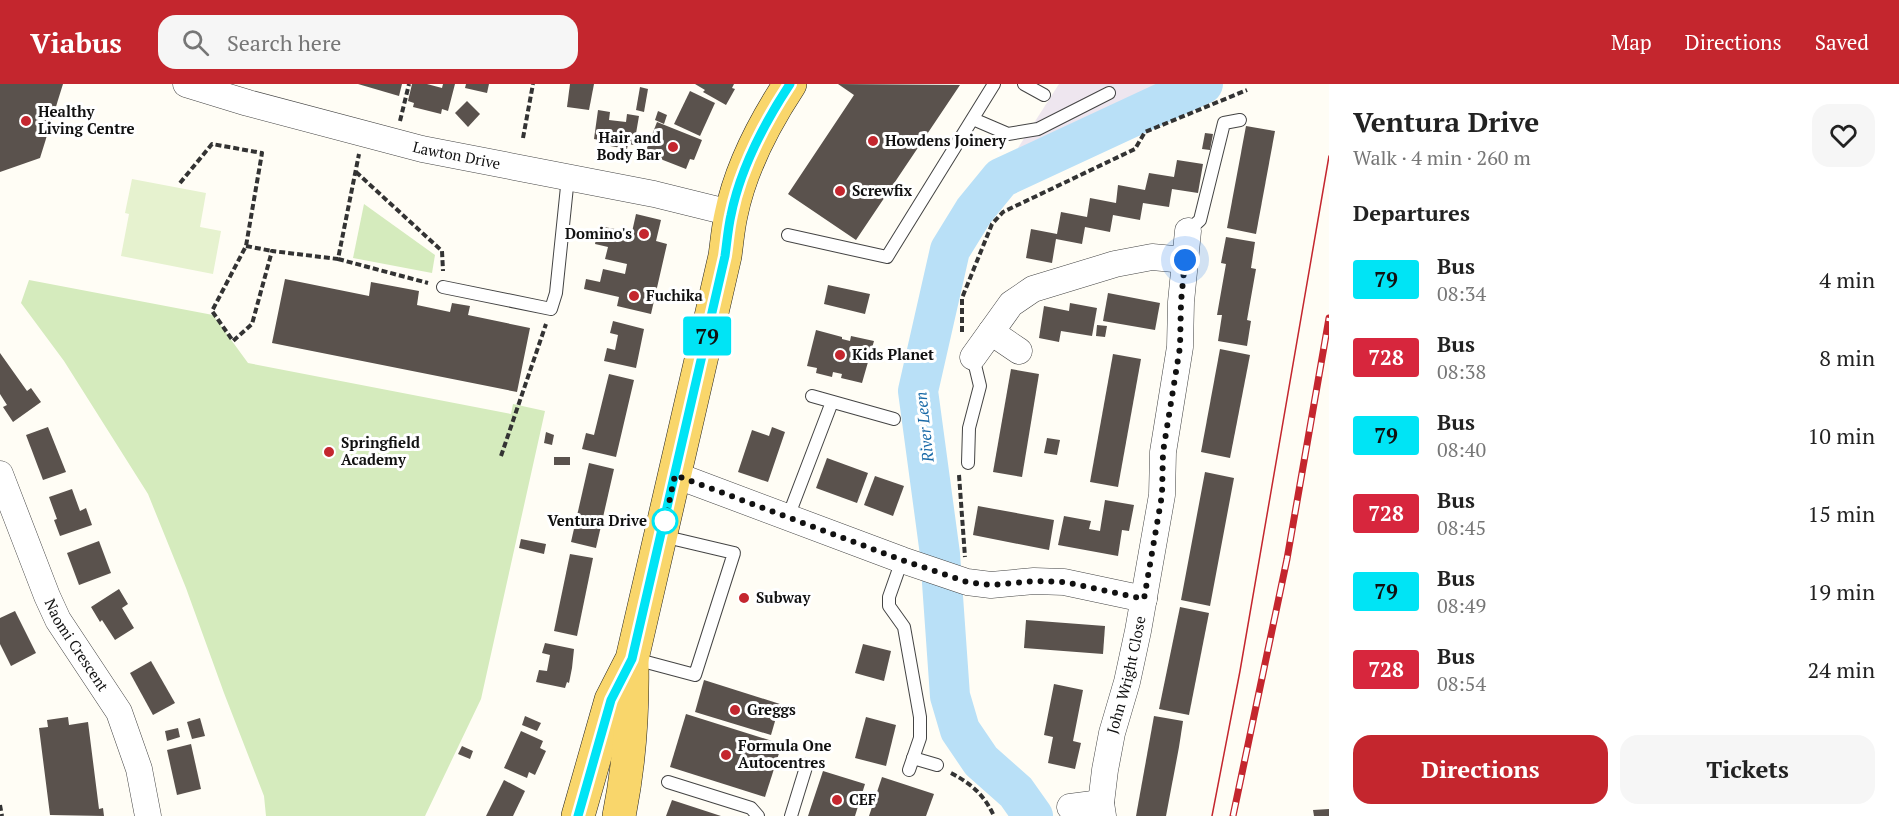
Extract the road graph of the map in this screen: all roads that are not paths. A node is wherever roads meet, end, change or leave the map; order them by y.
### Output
1 (186, 84) edge
2 (790, 84) edge
3 (994, 84) edge
4 (1024, 84) edge
5 (1109, 93) dead end
6 (1044, 95) dead end
7 (973, 119) junction
8 (1240, 120) dead end
9 (568, 177) junction
10 (731, 213) junction
11 (1188, 231) joint
12 (788, 235) dead end
13 (1185, 260) junction
14 (443, 287) road end
15 (991, 332) junction
16 (1018, 351) dead end
17 (973, 357) joint
18 (812, 396) dead end
19 (832, 402) junction
20 (894, 418) dead end
21 (968, 463) dead end
22 (0, 474) edge
23 (675, 475) junction
24 (788, 517) junction
25 (661, 536) junction
26 (907, 562) junction
27 (1144, 599) junction
28 (632, 659) junction
29 (807, 764) dead end
30 (937, 765) road end
31 (668, 782) dead end
32 (1070, 807) dead end
33 (1102, 810) edge
34 (148, 816) edge
35 (578, 816) edge
36 (620, 816) edge
37 (758, 816) edge
38 (790, 816) edge

1 - 9 street, Lawton Drive
2 - 10 main road
3 - 7 lane
4 - 6 lane
5 - 7 lane
7 - 12 lane
8 - 11 lane
9 - 10 street, Lawton Drive
9 - 14 lane
10 - 23 main road
11 - 13 street, John Wright Close
13 - 15 street
13 - 27 street, John Wright Close
15 - 16 street
15 - 17 street
17 - 21 lane
18 - 19 lane
19 - 20 lane
19 - 24 lane
22 - 34 street, Naomi Crescent
23 - 24 street
23 - 25 main road
24 - 26 street
25 - 28 main road
25 - 28 lane
26 - 27 street
26 - 30 lane
27 - 33 street, John Wright Close
28 - 35 main road
28 - 36 main road
29 - 38 lane
31 - 37 lane
32 - 33 street, John Wright Close

